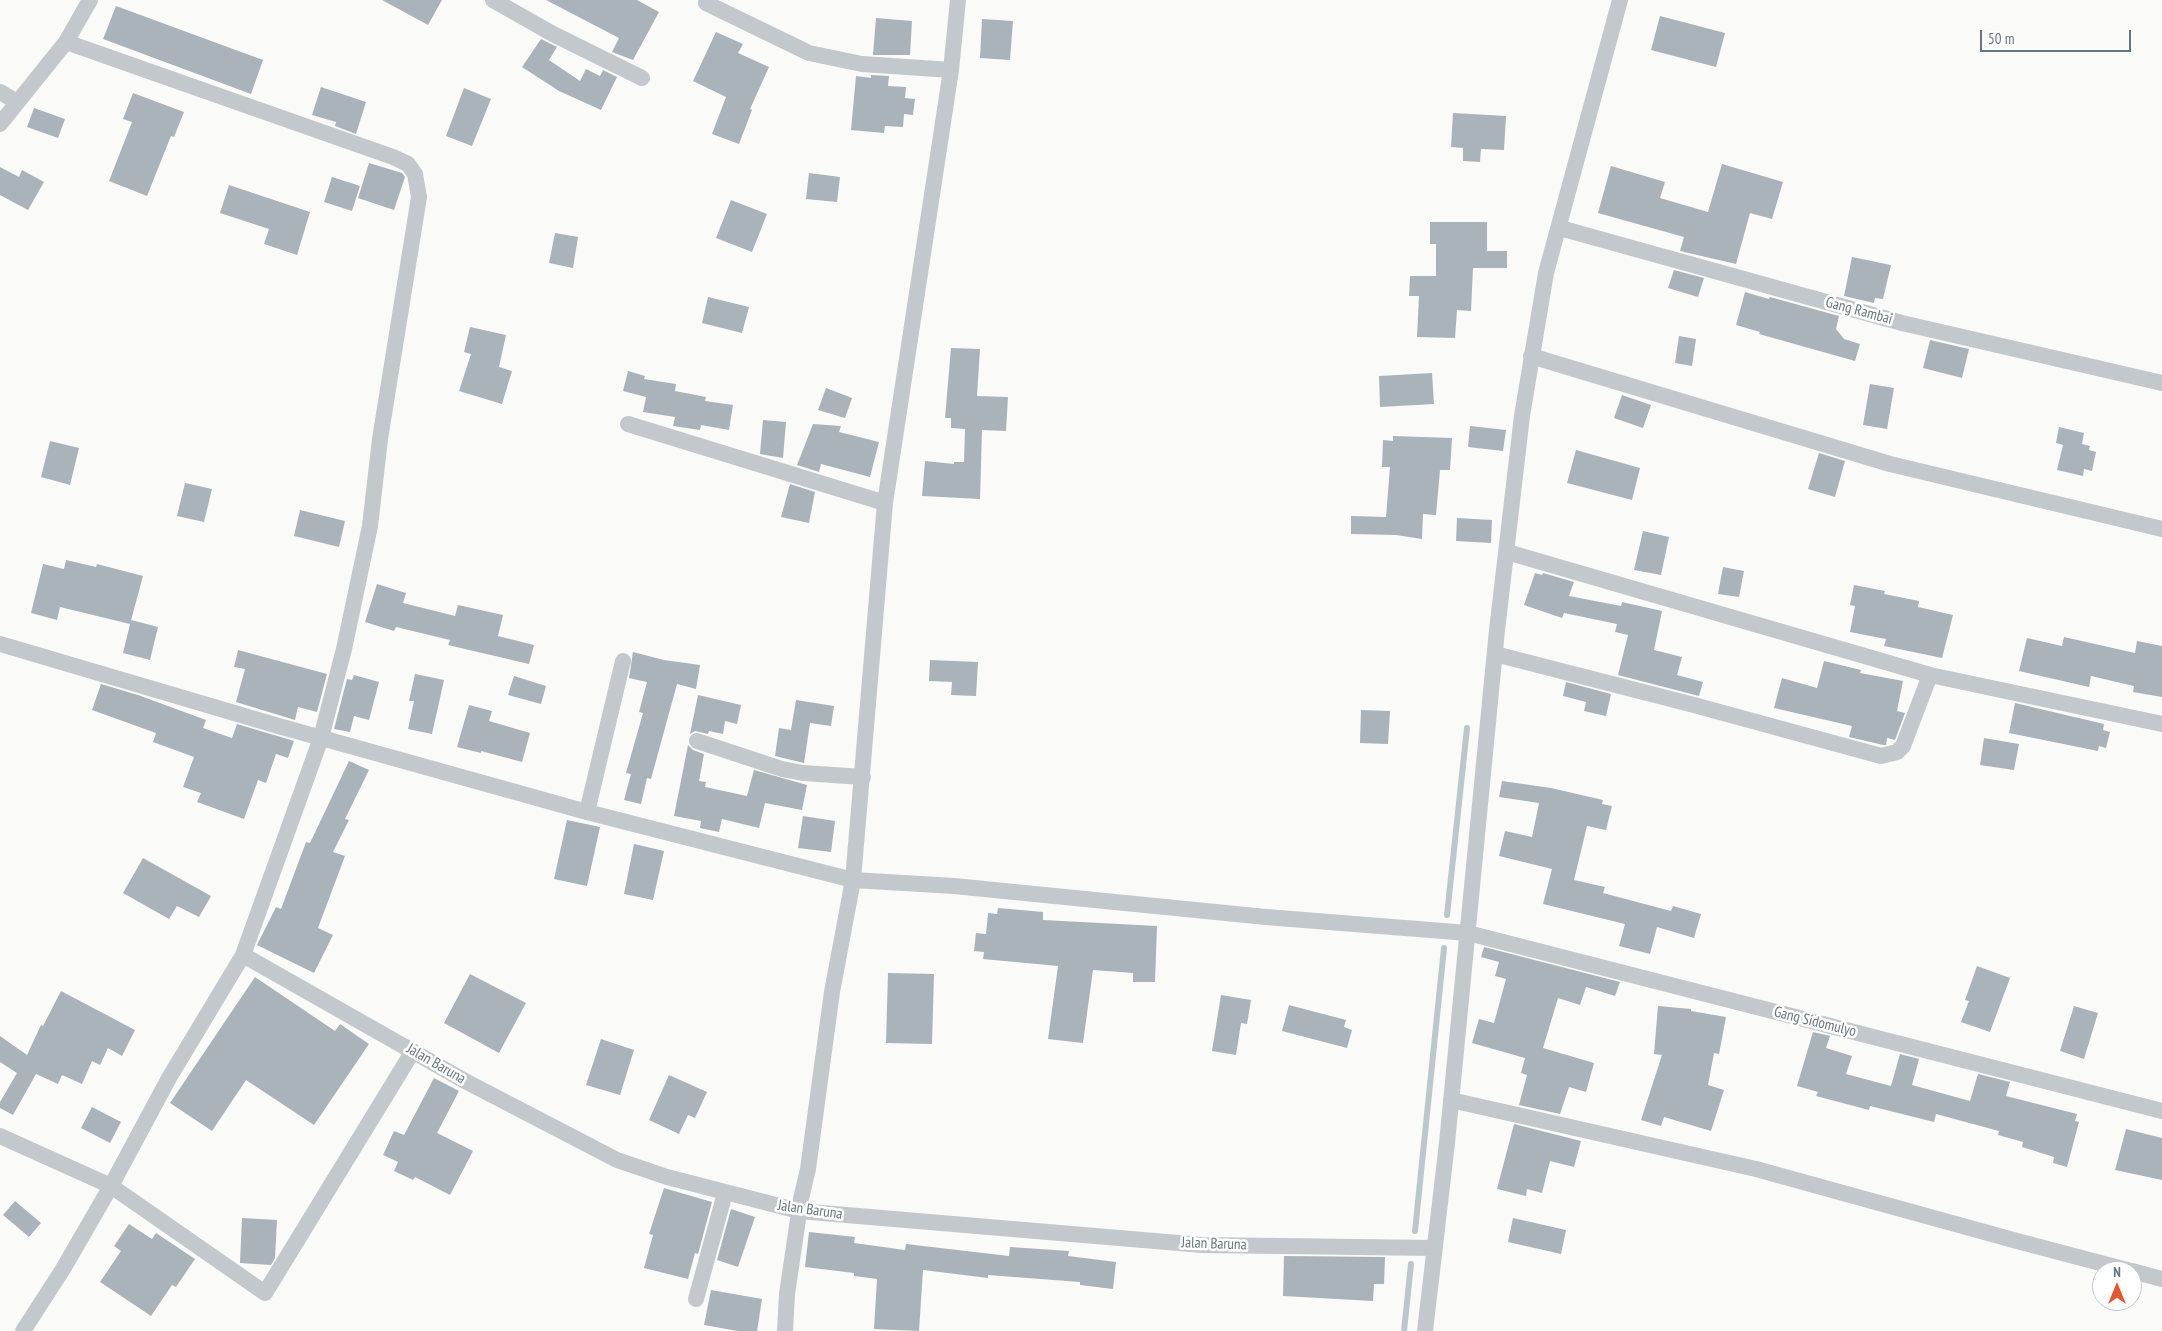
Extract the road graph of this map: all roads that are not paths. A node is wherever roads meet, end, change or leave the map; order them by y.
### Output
1 (90, 0) edge
2 (493, 0) edge
3 (958, 0) edge
4 (1620, 0) edge
5 (706, 3) dead end
6 (66, 42) junction
7 (951, 70) junction
8 (642, 78) dead end
9 (0, 92) edge
10 (17, 102) junction
11 (0, 124) edge
12 (1560, 228) junction
13 (1531, 356) junction
14 (2162, 383) edge
15 (628, 424) dead end
16 (885, 503) junction
17 (2162, 529) edge
18 (1507, 552) junction
19 (0, 644) edge
20 (1495, 654) junction
21 (623, 661) dead end
22 (1930, 676) junction
23 (2162, 724) edge
24 (321, 738) junction
25 (696, 741) dead end
26 (863, 777) junction
27 (587, 812) junction
28 (853, 880) junction
29 (1468, 934) junction
30 (243, 955) junction
31 (413, 1051) junction
32 (1451, 1100) junction
33 (2162, 1111) edge
34 (0, 1136) edge
35 (111, 1186) junction
36 (725, 1193) junction
37 (799, 1211) junction
38 (1435, 1248) junction
39 (2092, 1261) edge
40 (2142, 1274) edge
41 (2162, 1279) edge
42 (696, 1298) dead end
43 (23, 1331) edge
44 (785, 1331) edge
45 (1425, 1331) edge

1 - 6 street
2 - 8 street
3 - 7 street
4 - 12 street
5 - 7 street
6 - 10 street
6 - 24 street
7 - 16 street
9 - 10 street
10 - 11 street
12 - 13 street
12 - 14 street, Gang Rambai
13 - 17 street
13 - 18 street
15 - 16 street
16 - 26 street
18 - 20 street
18 - 22 street
19 - 24 street, Gang Sidomulyo
20 - 22 street
20 - 29 street
21 - 27 street
22 - 23 street
24 - 27 street, Gang Sidomulyo
24 - 30 street
25 - 26 street
26 - 28 street
27 - 28 street, Gang Sidomulyo
28 - 29 street, Gang Sidomulyo
28 - 37 street
29 - 32 street
29 - 33 street, Gang Sidomulyo
30 - 31 street, Jalan Baruna
30 - 35 street
31 - 35 street
31 - 36 street, Jalan Baruna
32 - 38 street
32 - 39 street
34 - 35 street
35 - 43 street
36 - 37 street, Jalan Baruna
36 - 42 street
37 - 38 street, Jalan Baruna
37 - 44 street
38 - 45 street
40 - 41 street

